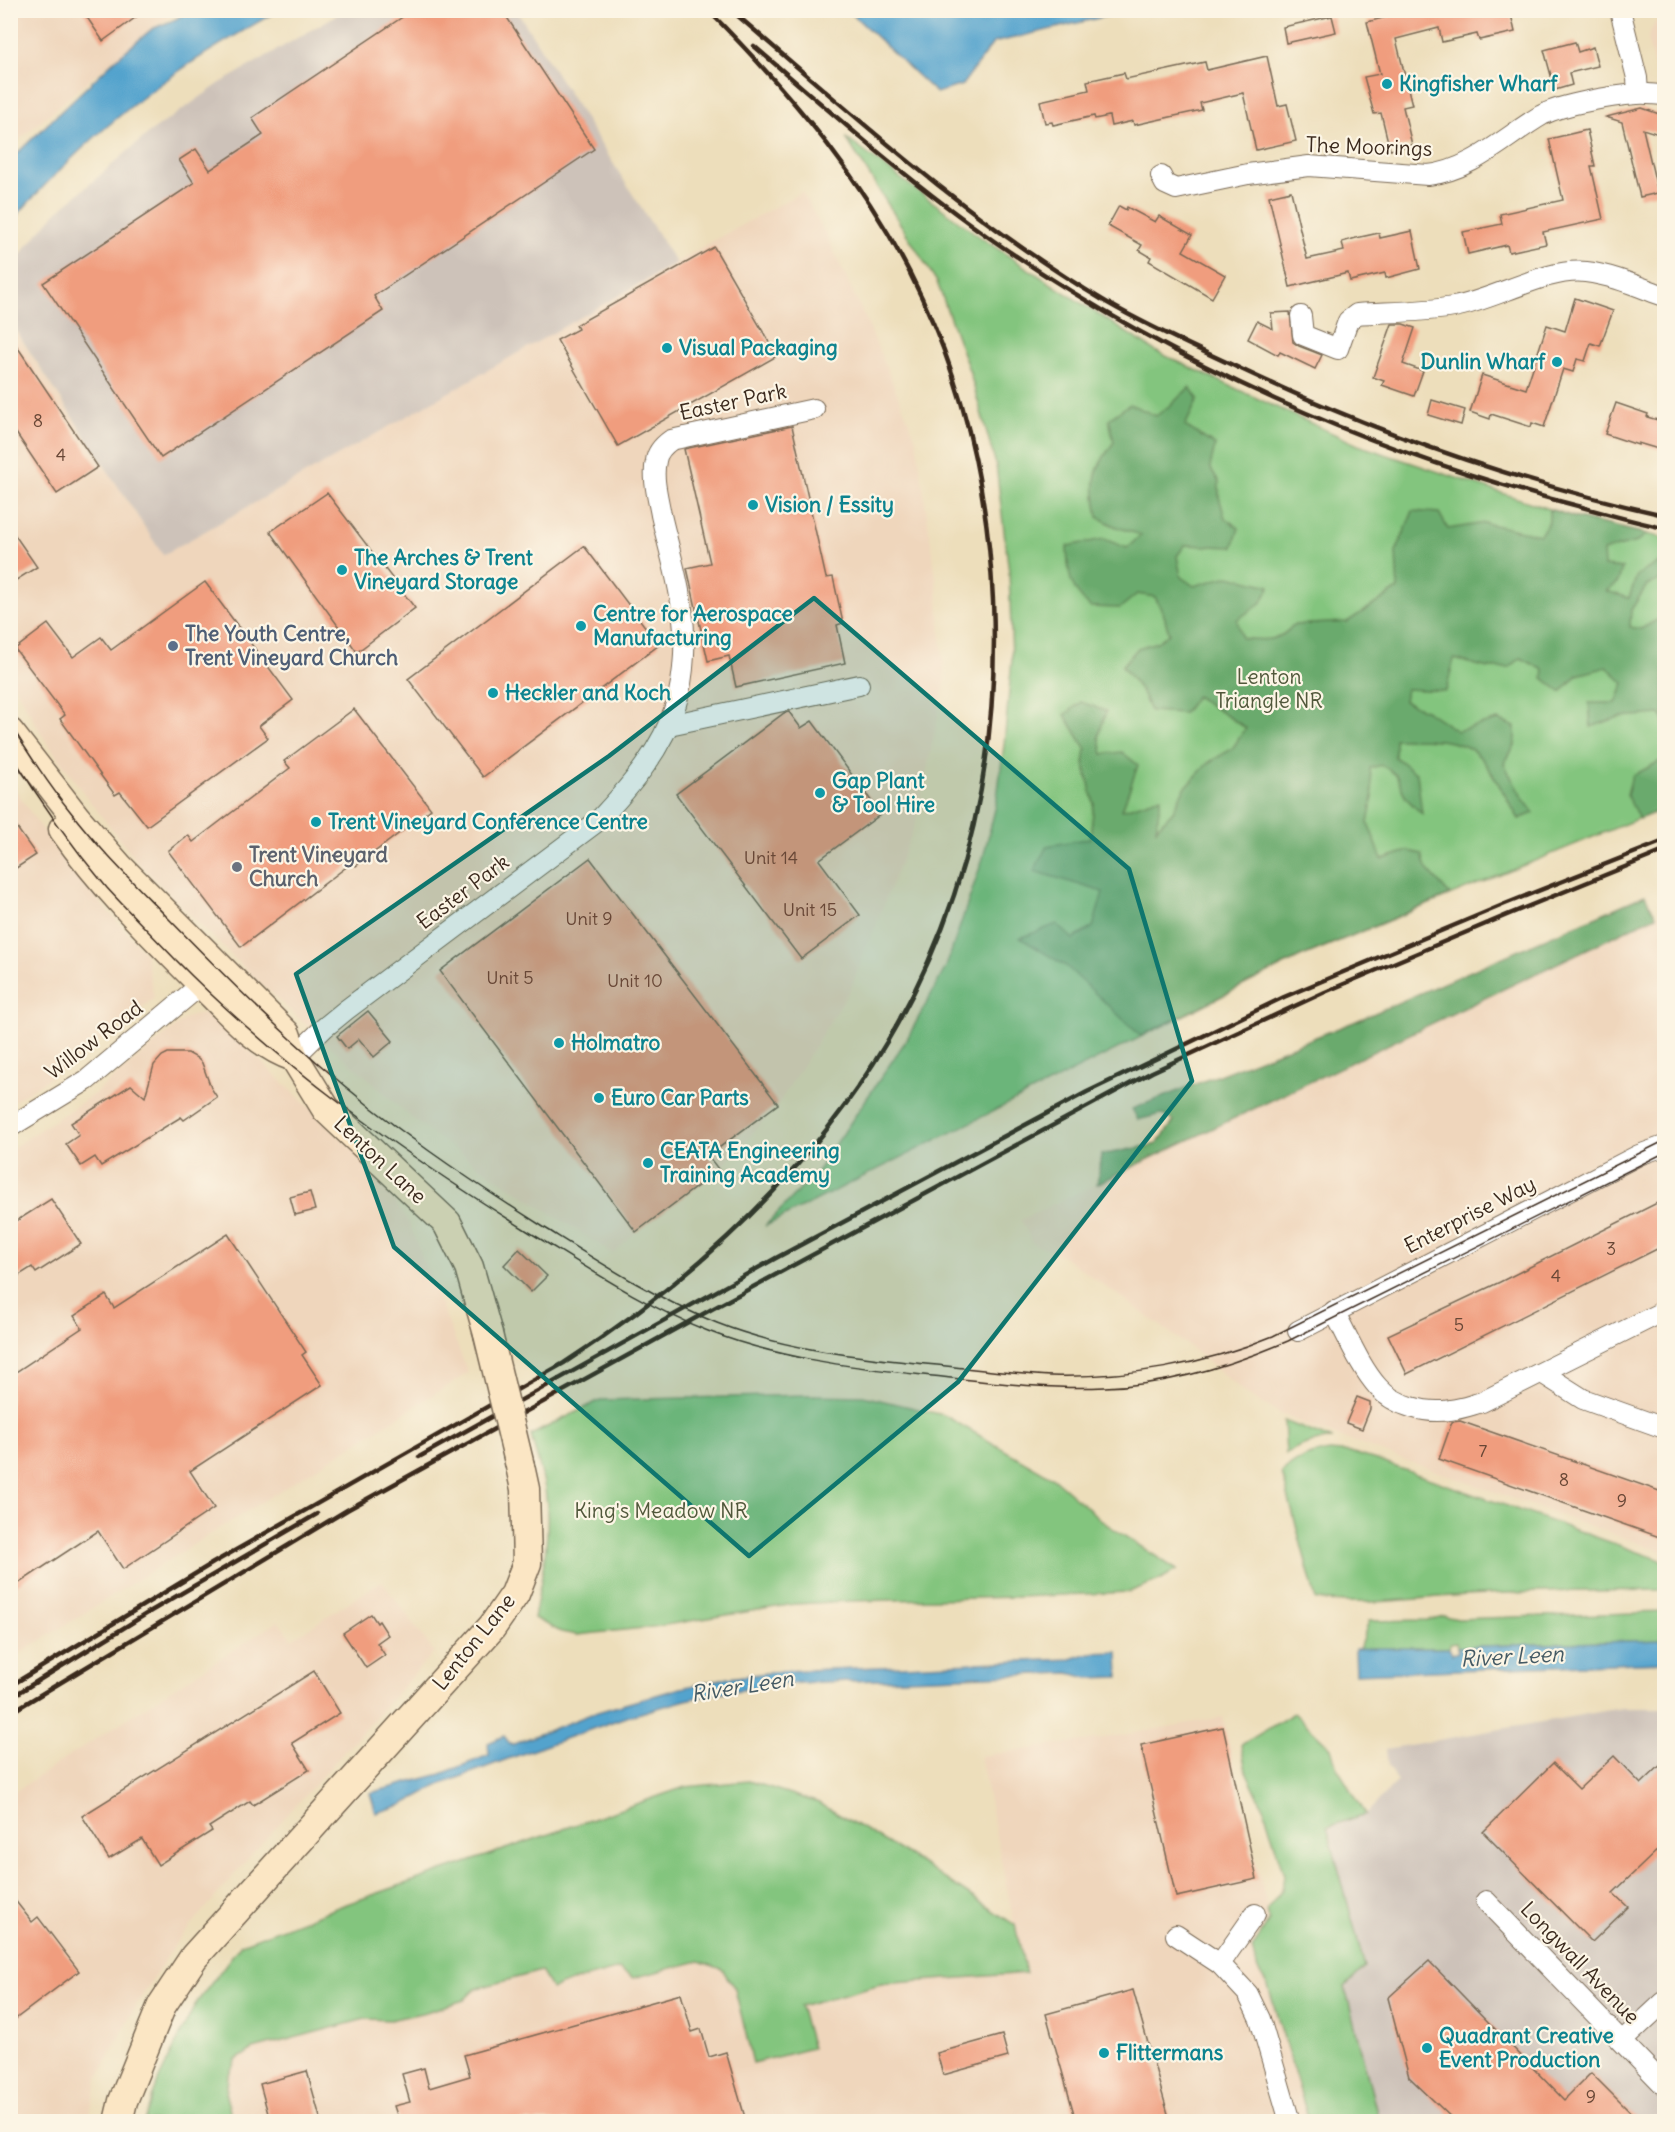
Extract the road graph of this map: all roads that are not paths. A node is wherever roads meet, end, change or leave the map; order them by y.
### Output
1 (1620, 10) edge
2 (1638, 93) junction
3 (1665, 96) edge
4 (1161, 176) dead end
5 (1665, 296) edge
6 (1301, 316) dead end
7 (814, 409) dead end
8 (859, 685) dead end
9 (669, 725) junction
10 (10, 733) edge
11 (10, 740) edge
12 (199, 949) junction
13 (202, 984) junction
14 (294, 1057) junction
15 (10, 1127) edge
16 (1665, 1146) edge
17 (1334, 1311) junction
18 (1665, 1311) edge
19 (1298, 1331) dead end
20 (1542, 1373) junction
21 (1665, 1428) edge
22 (1486, 1900) dead end
23 (1254, 1914) dead end
24 (1176, 1935) dead end
25 (1220, 1964) junction
26 (1665, 2002) edge
27 (1622, 2041) junction
28 (1665, 2085) edge
29 (118, 2121) edge
30 (1290, 2121) edge

1 - 2 street
2 - 3 street
2 - 4 street, The Moorings
5 - 6 street
7 - 9 street, Easter Park
8 - 9 street
9 - 14 street, Easter Park
10 - 12 street, Lenton Lane
11 - 13 street
12 - 13 street
12 - 14 street, Lenton Lane
13 - 14 street
13 - 15 street, Willow Road
14 - 29 street, Lenton Lane, bridge
16 - 17 street, Enterprise Way
17 - 19 street, Enterprise Way
17 - 20 street
18 - 20 street
20 - 21 street
22 - 27 street, Longwall Avenue
23 - 25 street
24 - 25 street
25 - 30 street
26 - 27 street
27 - 28 street, Longwall Avenue

